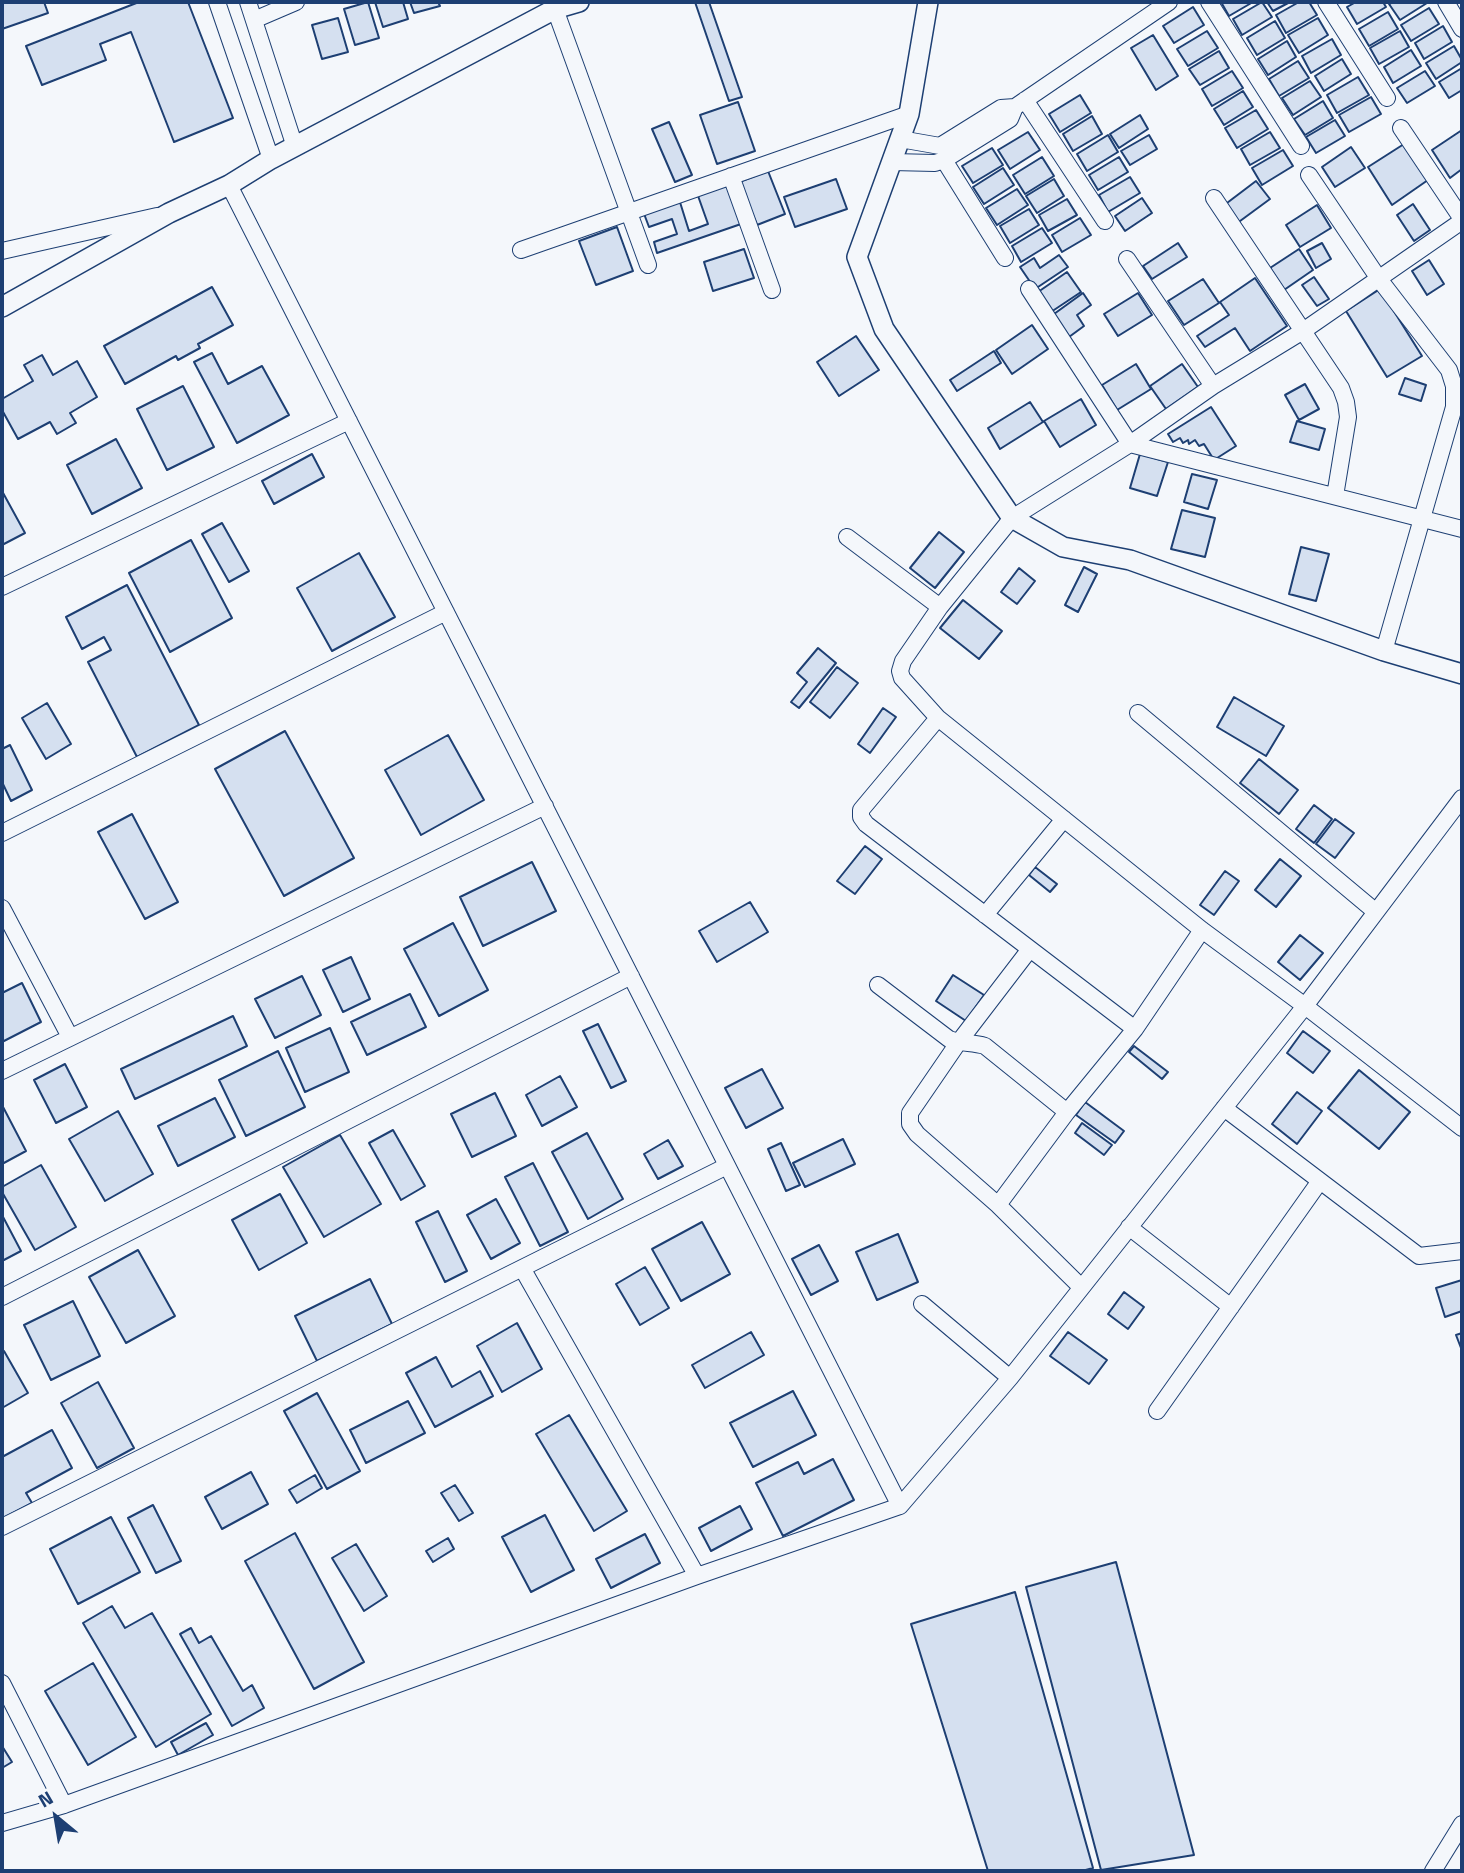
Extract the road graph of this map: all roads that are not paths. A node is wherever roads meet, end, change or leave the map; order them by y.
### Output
1 (217, 2) edge
2 (248, 2) edge
3 (296, 2) edge
4 (579, 2) edge
5 (928, 2) edge
6 (1169, 2) edge
7 (1209, 2) edge
8 (1326, 2) edge
9 (1446, 2) edge
10 (555, 9) junction
11 (254, 20) junction
12 (1462, 29) edge
13 (1387, 97) dead end
14 (1020, 103) junction
15 (909, 114) junction
16 (1402, 128) dead end
17 (900, 139) junction
18 (1301, 146) dead end
19 (295, 148) junction
20 (271, 159) junction
21 (944, 160) junction
22 (892, 162) junction
23 (1309, 175) dead end
24 (731, 176) junction
25 (229, 185) junction
26 (1214, 198) dead end
27 (628, 212) junction
28 (169, 213) junction
29 (1462, 220) edge
30 (1105, 221) dead end
31 (521, 250) dead end
32 (2, 251) edge
33 (1005, 258) dead end
34 (1127, 259) dead end
35 (648, 265) dead end
36 (1379, 279) junction
37 (1029, 289) dead end
38 (772, 290) dead end
39 (2, 307) edge
40 (1303, 331) junction
41 (1213, 386) junction
42 (349, 421) junction
43 (1130, 444) junction
44 (1335, 496) junction
45 (1012, 518) junction
46 (1422, 518) junction
47 (1462, 529) edge
48 (847, 537) dead end
49 (2, 587) edge
50 (940, 607) junction
51 (446, 612) junction
52 (1384, 651) junction
53 (1462, 674) edge
54 (1138, 713) dead end
55 (939, 718) junction
56 (1462, 798) edge
57 (545, 806) junction
58 (1064, 819) junction
59 (2, 833) edge
60 (2, 908) edge
61 (1376, 912) junction
62 (985, 915) junction
63 (1202, 930) junction
64 (1030, 949) junction
65 (631, 976) junction
66 (878, 985) dead end
67 (1305, 1006) junction
68 (1135, 1029) junction
69 (70, 1037) junction
70 (958, 1043) junction
71 (2, 1071) edge
72 (1224, 1108) junction
73 (1067, 1112) junction
74 (1459, 1120) edge
75 (727, 1166) junction
76 (1320, 1181) junction
77 (998, 1205) junction
78 (1129, 1227) junction
79 (1462, 1251) edge
80 (522, 1268) junction
81 (1081, 1287) junction
82 (2, 1297) edge
83 (922, 1304) dead end
84 (1231, 1307) junction
85 (1010, 1378) junction
86 (1157, 1410) dead end
87 (900, 1506) junction
88 (2, 1527) edge
89 (697, 1576) junction
90 (2, 1683) edge
91 (64, 1805) junction
92 (2, 1823) edge
93 (1462, 1824) edge
94 (1433, 1871) edge

1 - 20 street
2 - 11 street
3 - 11 street
4 - 10 street
5 - 15 street
6 - 14 street
7 - 18 street
8 - 13 street
9 - 12 street
10 - 19 street
10 - 27 street
11 - 19 street
14 - 17 street
14 - 21 street
14 - 30 street
15 - 17 street
15 - 24 street
16 - 29 street
17 - 22 street
19 - 20 street
20 - 25 street
21 - 22 street
21 - 33 street
22 - 45 street
23 - 36 street
24 - 27 street
24 - 38 street
25 - 28 street
25 - 42 street
26 - 40 street
27 - 31 street
27 - 35 street
28 - 32 street
28 - 39 street
29 - 36 street
34 - 41 street
36 - 40 street
36 - 46 street
37 - 43 street
40 - 41 street
40 - 44 street
41 - 43 street
42 - 49 street
42 - 51 street
43 - 44 street
43 - 45 street
44 - 46 street
45 - 50 street
45 - 52 street
46 - 47 street
46 - 52 street
48 - 50 street
50 - 55 street
51 - 57 street
51 - 59 street
52 - 53 street
54 - 61 street
55 - 58 street
55 - 62 street
56 - 61 street
57 - 65 street
57 - 69 street
58 - 62 street
58 - 63 street
60 - 69 street
61 - 67 street
62 - 64 street
63 - 67 street
63 - 68 street
64 - 68 street
64 - 70 street
65 - 75 street
65 - 82 street
66 - 70 street
67 - 72 street
67 - 74 street
68 - 73 street
69 - 71 street
70 - 73 street
70 - 77 street
72 - 76 street
72 - 78 street
73 - 77 street
75 - 80 street
75 - 87 street
76 - 79 street
76 - 84 street
77 - 81 street
78 - 81 street
78 - 84 street
80 - 88 street
80 - 89 street
81 - 85 street
83 - 85 street
84 - 86 street
85 - 87 street
87 - 89 street
89 - 91 street
90 - 91 street
91 - 92 street
93 - 94 street

